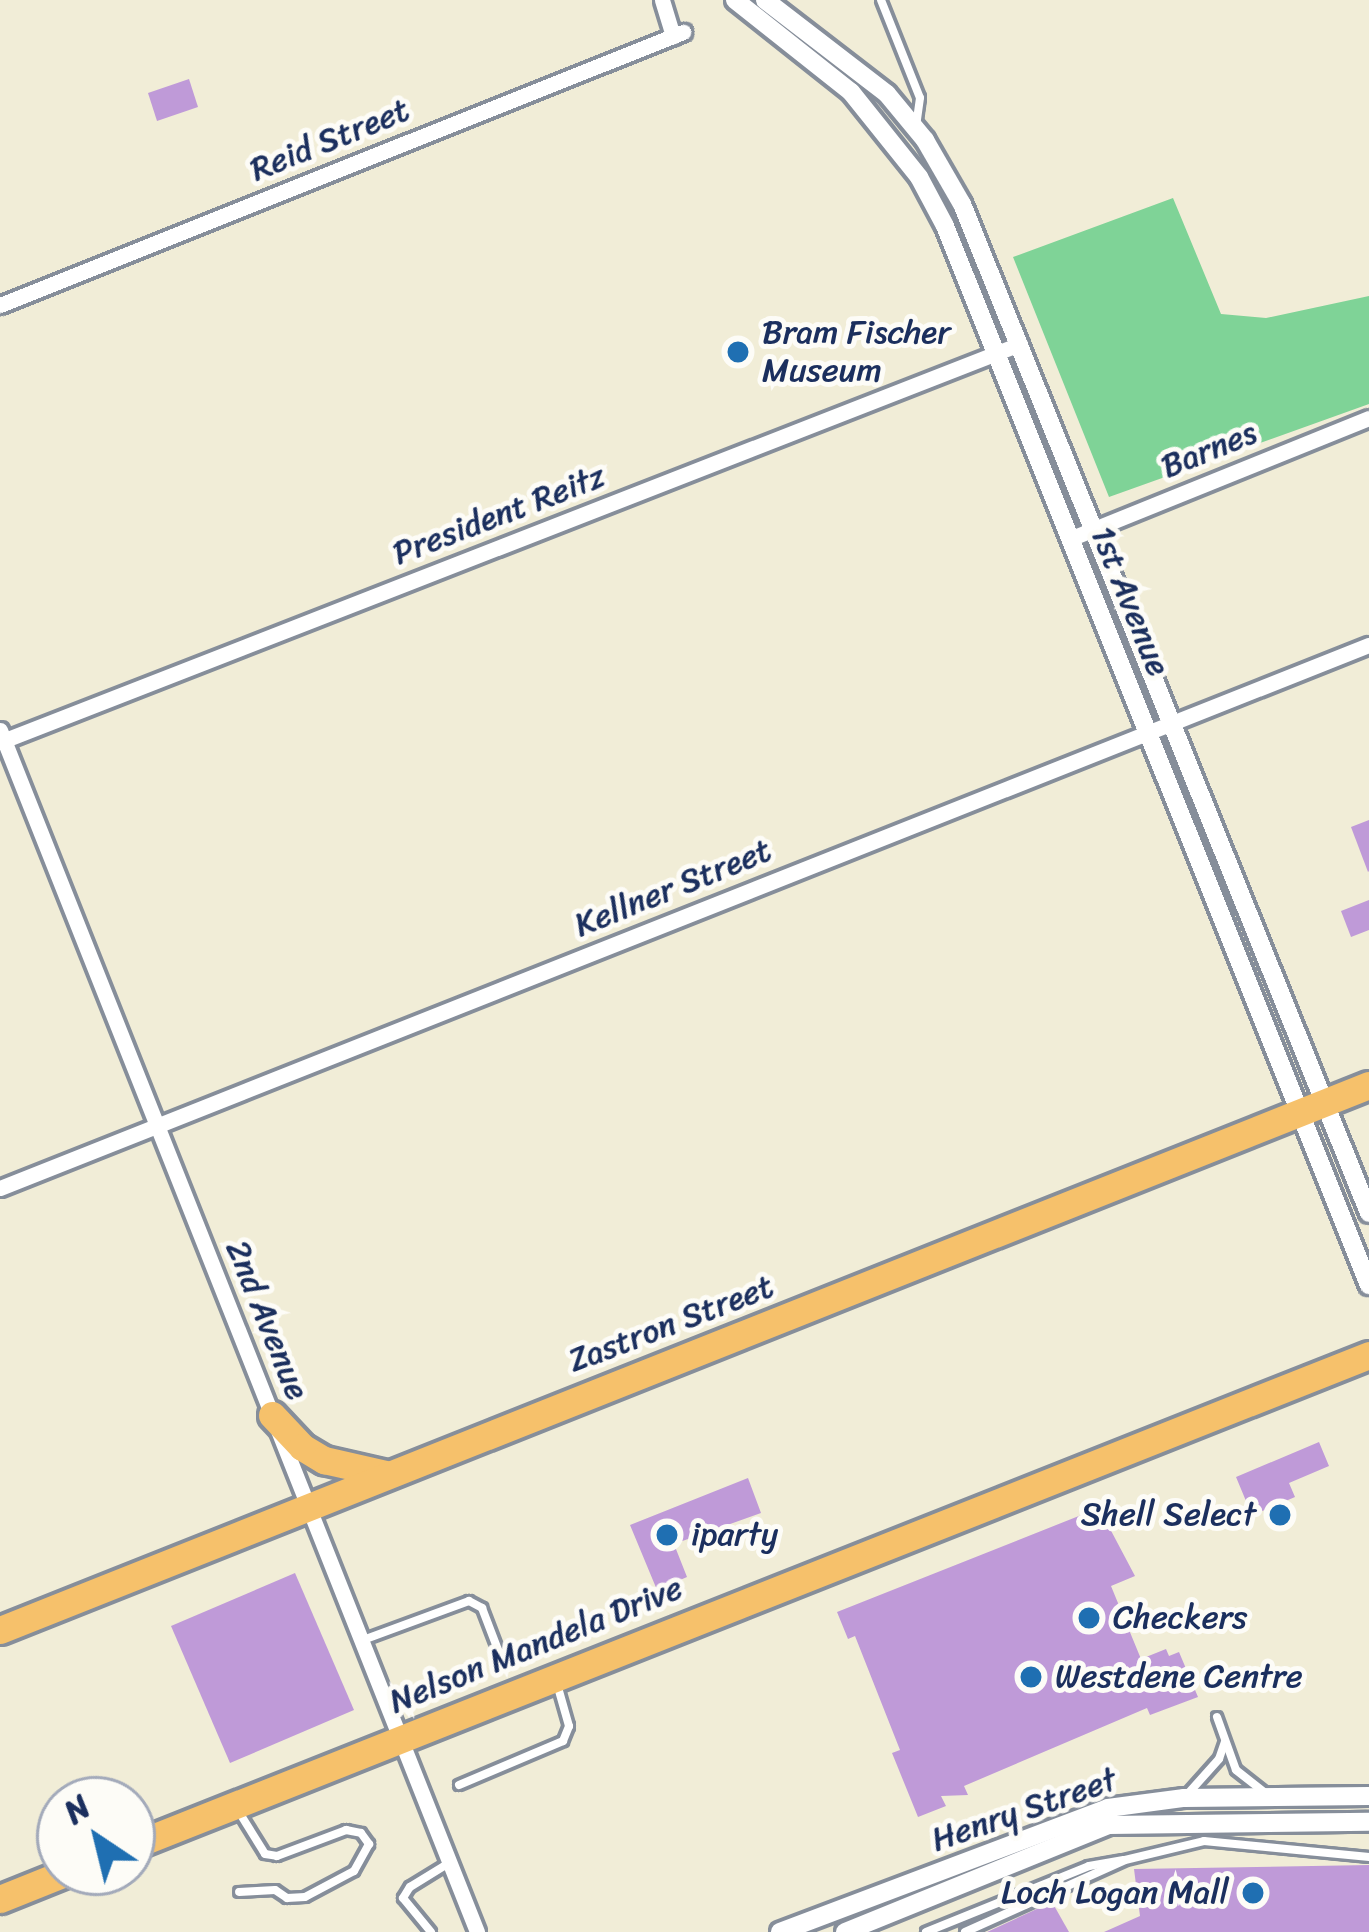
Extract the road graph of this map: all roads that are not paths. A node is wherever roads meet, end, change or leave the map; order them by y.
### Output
1 (662, 0) edge
2 (765, 0) edge
3 (880, 0) edge
4 (738, 2) edge
5 (920, 134) junction
6 (903, 154) junction
7 (0, 304) edge
8 (1020, 344) junction
9 (1000, 353) junction
10 (1369, 418) edge
11 (1093, 528) junction
12 (1072, 538) junction
13 (1369, 644) edge
14 (1175, 722) junction
15 (1151, 731) junction
16 (1, 737) edge
17 (1369, 1085) edge
18 (1328, 1102) junction
19 (1300, 1112) junction
20 (158, 1126) junction
21 (0, 1188) edge
22 (1369, 1213) edge
23 (1369, 1285) edge
24 (1369, 1354) edge
25 (272, 1415) junction
26 (386, 1474) junction
27 (309, 1507) junction
28 (0, 1630) edge
29 (362, 1640) junction
30 (498, 1650) dead end
31 (555, 1676) junction
32 (1217, 1717) dead end
33 (401, 1738) junction
34 (1225, 1742) junction
35 (459, 1785) dead end
36 (1268, 1796) junction
37 (1369, 1796) edge
38 (1184, 1798) junction
39 (235, 1805) junction
40 (1369, 1822) edge
41 (156, 1836) edge
42 (1369, 1857) edge
43 (1125, 1860) junction
44 (450, 1862) junction
45 (36, 1884) edge
46 (239, 1892) dead end
47 (0, 1899) edge
48 (431, 1932) edge
49 (477, 1932) edge
50 (781, 1932) edge
51 (845, 1932) edge
52 (926, 1932) edge
53 (965, 1932) edge

1 - 7 street, Reid Street
2 - 5 street, 1st Avenue
3 - 5 lane
4 - 6 street, 1st Avenue
5 - 6 street
5 - 8 street, 1st Avenue
6 - 9 street, 1st Avenue
8 - 9 street, President Reitz
8 - 11 street, 1st Avenue
9 - 12 street, 1st Avenue
9 - 16 street, President Reitz
10 - 11 street, Barnes
11 - 12 street, Barnes
11 - 14 street, 1st Avenue
12 - 15 street, 1st Avenue
13 - 14 street, Kellner Street
14 - 15 street, Kellner Street
14 - 18 street, 1st Avenue
15 - 19 street, 1st Avenue
15 - 20 street, Kellner Street
16 - 20 street, 2nd Avenue
17 - 18 highway, Zastron Street
18 - 19 highway, Zastron Street
18 - 22 street, 1st Avenue
19 - 23 street, 1st Avenue
19 - 26 highway, Zastron Street
20 - 21 street, Kellner Street
20 - 25 street, 2nd Avenue
24 - 31 highway, Nelson Mandela Drive
25 - 26 highway
25 - 27 street, 2nd Avenue
26 - 27 highway, Zastron Street
27 - 28 highway, Zastron Street
27 - 29 street, 2nd Avenue
29 - 30 lane
29 - 33 street, 2nd Avenue
31 - 33 highway, Nelson Mandela Drive
31 - 35 lane
32 - 34 lane
33 - 39 highway, Nelson Mandela Drive
33 - 44 street, 2nd Avenue
34 - 36 lane
34 - 38 lane
36 - 37 street, Henry Street
36 - 38 street, Henry Street
38 - 50 street, Henry Street
39 - 41 highway, Nelson Mandela Drive
39 - 46 lane
40 - 51 street, Henry Street
42 - 43 lane
43 - 52 lane
43 - 53 lane
44 - 48 lane
44 - 49 street, 2nd Avenue
45 - 47 highway

